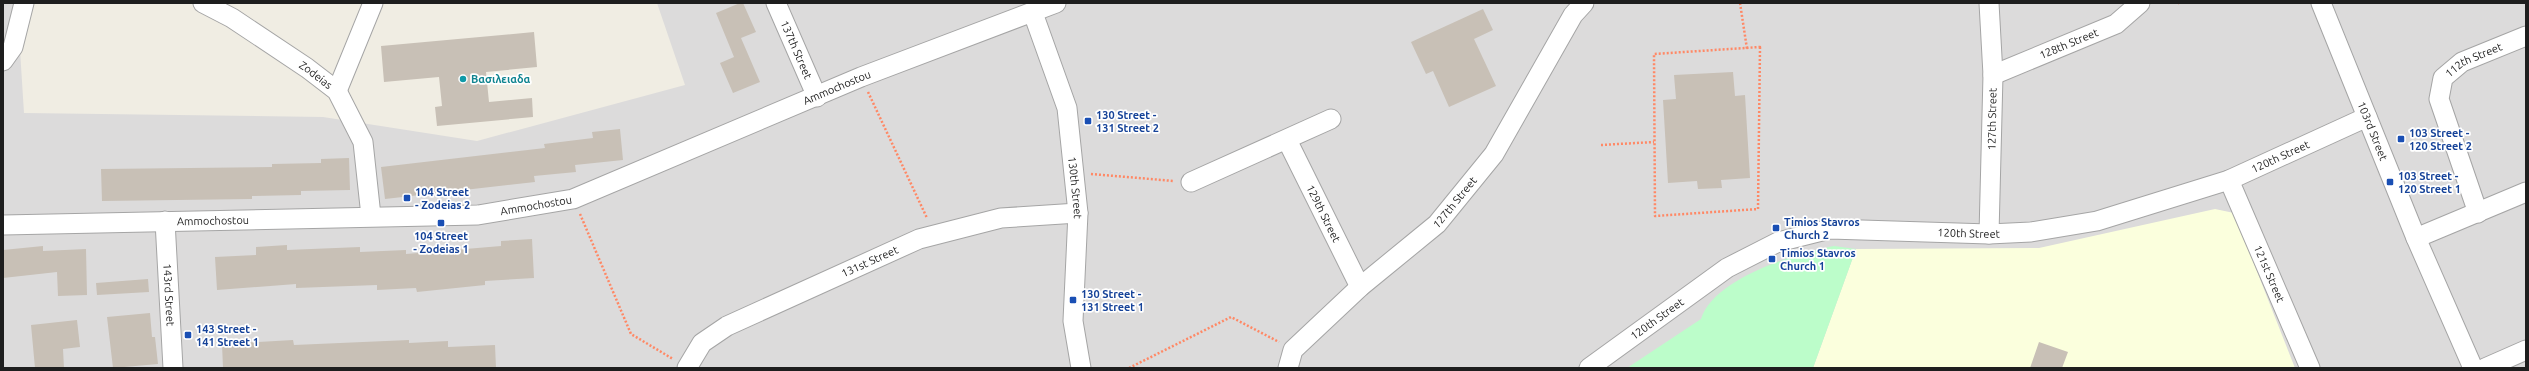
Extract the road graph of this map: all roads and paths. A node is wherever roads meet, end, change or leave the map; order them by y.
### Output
1 (24, 3) edge
2 (203, 3) edge
3 (373, 3) edge
4 (776, 3) edge
5 (1056, 3) edge
6 (1584, 3) edge
7 (1740, 3) edge
8 (1989, 3) edge
9 (2140, 3) edge
10 (2321, 3) edge
11 (1033, 13) junction
12 (2526, 36) edge
13 (1747, 49) junction
14 (3, 62) edge
15 (1993, 75) junction
16 (861, 77) junction
17 (337, 91) junction
18 (817, 97) junction
19 (2367, 117) junction
20 (1331, 119) dead end
21 (1287, 140) junction
22 (1654, 142) junction
23 (1601, 145) dead end
24 (1074, 173) junction
25 (2229, 180) junction
26 (1190, 182) joint
27 (2526, 192) edge
28 (573, 199) junction
29 (1078, 213) junction
30 (2478, 213) junction
31 (370, 216) junction
32 (165, 221) junction
33 (3, 225) edge
34 (1989, 234) junction
35 (935, 235) junction
36 (2416, 238) junction
37 (1360, 287) junction
38 (1292, 350) junction
39 (2526, 350) edge
40 (173, 368) edge
41 (687, 368) edge
42 (1081, 368) edge
43 (1129, 368) edge
44 (1288, 368) edge
45 (1589, 368) edge
46 (2310, 368) edge
47 (2473, 368) edge
48 (2485, 368) edge

1 - 14 street
2 - 17 street, Zodeias
3 - 17 street
4 - 18 street, 137th Street
5 - 11 street, Ammochostou
6 - 37 street, 127th Street
7 - 13 path
8 - 15 street, 127th Street
9 - 15 street, 128th Street
10 - 19 street, 103rd Street
11 - 16 street, Ammochostou
11 - 24 street, 130th Street
12 - 30 street, 112th Street
13 - 22 path
13 - 22 path
15 - 34 street, 127th Street
16 - 18 street, Ammochostou
16 - 35 path
17 - 31 street, Zodeias
18 - 28 street, Ammochostou
19 - 25 street, 120th Street
19 - 36 street, 103rd Street
20 - 21 street
21 - 26 street
21 - 37 street, 129th Street
22 - 23 path
24 - 26 path
24 - 29 street, 130th Street
25 - 34 street, 120th Street
25 - 46 street, 121st Street
27 - 30 street
28 - 31 street, Ammochostou
28 - 41 path
29 - 35 street, 131st Street
29 - 42 street, 130th Street
30 - 36 street
31 - 32 street, Ammochostou
32 - 33 street, Ammochostou
32 - 40 street, 143rd Street
34 - 45 street, 120th Street
35 - 41 street, 131st Street
36 - 47 street, 103rd Street
37 - 38 street, 127th Street
38 - 43 path
38 - 44 street
39 - 48 street

